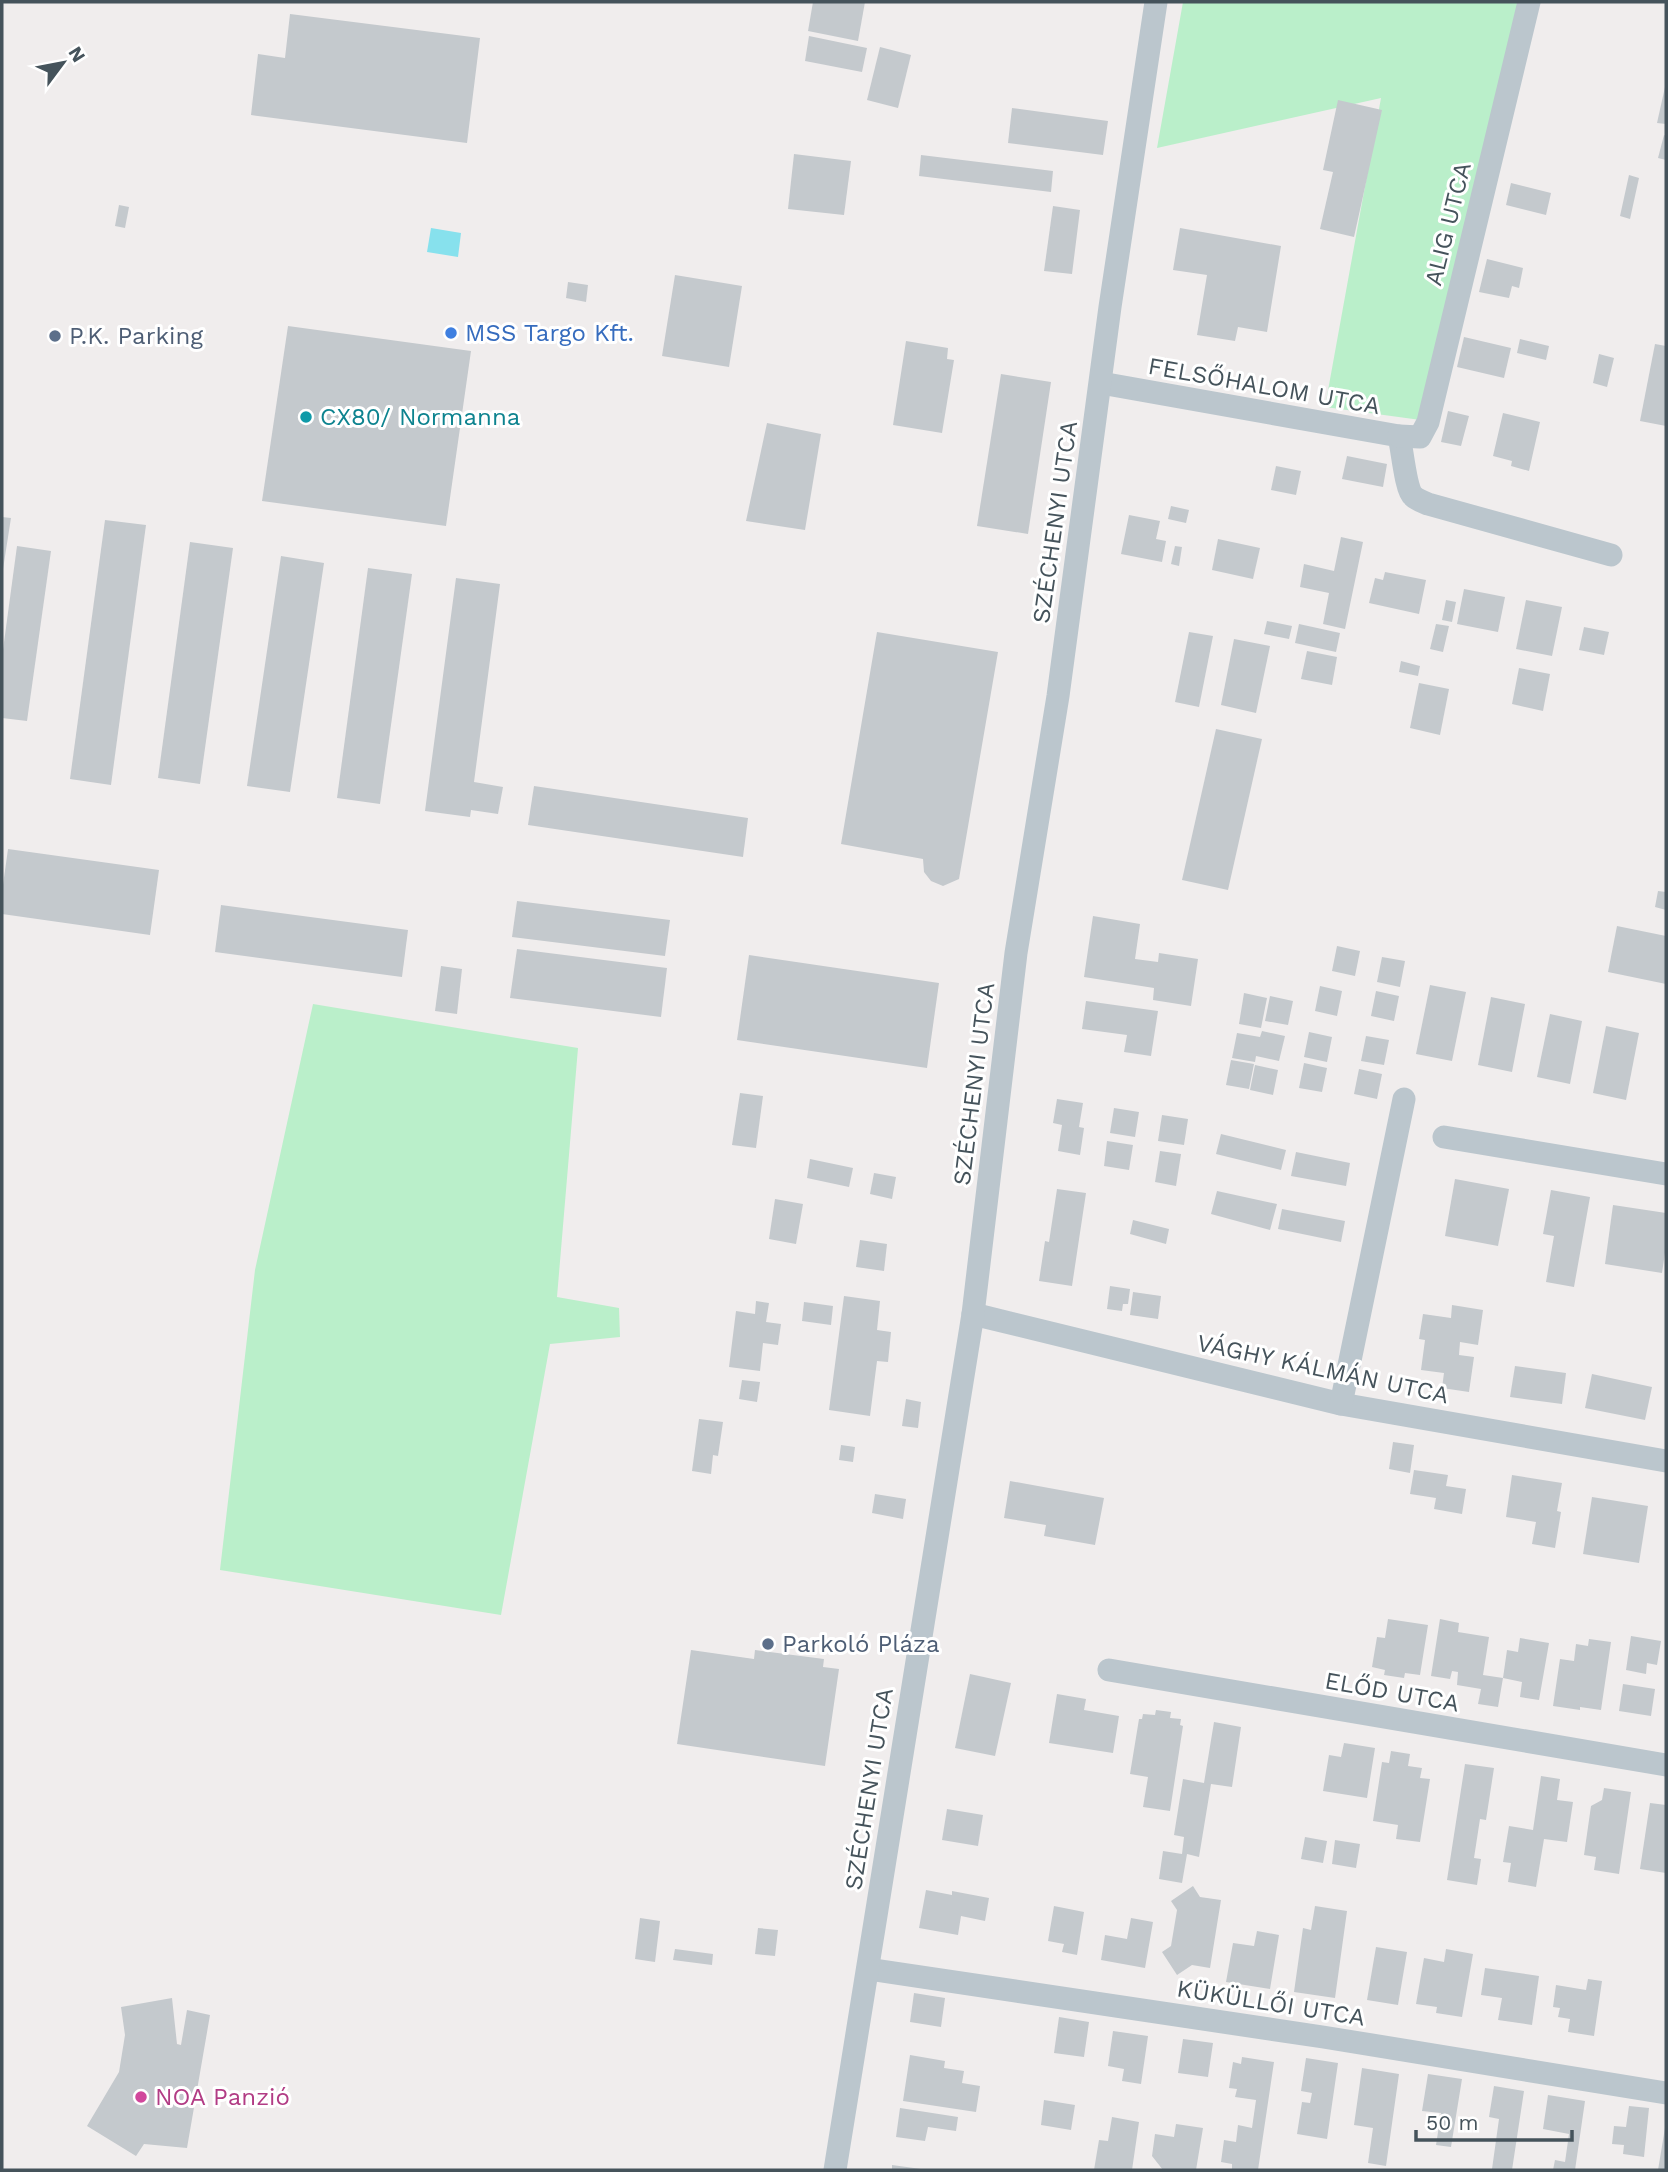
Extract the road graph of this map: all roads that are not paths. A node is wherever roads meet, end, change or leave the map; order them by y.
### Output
1 (1156, 2) edge
2 (1529, 2) edge
3 (1101, 383) junction
4 (1399, 436) junction
5 (1611, 555) dead end
6 (1405, 1099) dead end
7 (1444, 1137) dead end
8 (1666, 1174) edge
9 (973, 1314) junction
10 (1341, 1404) junction
11 (1666, 1461) edge
12 (1109, 1670) dead end
13 (1666, 1765) edge
14 (868, 1969) junction
15 (1666, 2093) edge
16 (835, 2170) edge

1 - 3 street, SZÉCHENYI UTCA
2 - 4 street, ALIG UTCA
3 - 4 street, FELSŐHALOM UTCA
3 - 9 street, SZÉCHENYI UTCA
4 - 5 street, FELSŐHALOM UTCA
6 - 10 street
7 - 8 street
9 - 10 street, VÁGHY KÁLMÁN UTCA
9 - 14 street, SZÉCHENYI UTCA
10 - 11 street, VÁGHY KÁLMÁN UTCA
12 - 13 street, ELŐD UTCA
14 - 15 street, KÜKÜLLŐI UTCA
14 - 16 street, SZÉCHENYI UTCA

